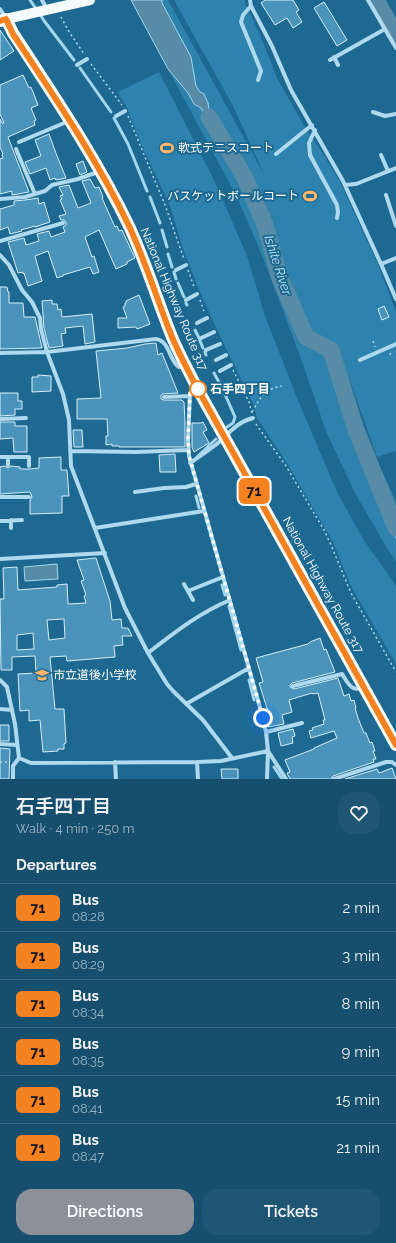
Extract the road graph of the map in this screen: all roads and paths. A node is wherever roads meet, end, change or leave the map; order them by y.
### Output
1 (42, 0) edge
2 (90, 0) edge
3 (250, 0) edge
4 (368, 0) edge
5 (251, 6) junction
6 (0, 8) edge
7 (47, 10) junction
8 (3, 20) edge
9 (385, 29) junction
10 (396, 48) edge
11 (87, 59) dead end
12 (77, 65) dead end
13 (338, 65) dead end
14 (258, 80) dead end
15 (125, 110) dead end
16 (373, 112) dead end
17 (396, 114) edge
18 (116, 116) dead end
19 (70, 121) junction
20 (312, 126) junction
21 (315, 130) junction
22 (19, 142) dead end
23 (16, 149) dead end
24 (276, 154) dead end
25 (381, 155) dead end
26 (396, 168) edge
27 (388, 171) junction
28 (100, 172) junction
29 (345, 185) junction
30 (35, 194) junction
31 (386, 195) dead end
32 (0, 199) edge
33 (337, 218) dead end
34 (63, 223) dead end
35 (396, 226) edge
36 (0, 241) edge
37 (0, 255) edge
38 (396, 258) edge
39 (381, 264) junction
40 (186, 265) dead end
41 (176, 270) dead end
42 (197, 294) dead end
43 (396, 299) edge
44 (186, 300) dead end
45 (208, 318) dead end
46 (197, 323) dead end
47 (214, 332) dead end
48 (197, 340) dead end
49 (220, 344) dead end
50 (396, 344) edge
51 (206, 350) dead end
52 (47, 352) junction
53 (0, 353) edge
54 (226, 355) dead end
55 (216, 360) dead end
56 (360, 360) dead end
57 (185, 365) junction
58 (231, 365) dead end
59 (220, 371) dead end
60 (282, 386) dead end
61 (193, 391) junction
62 (164, 397) dead end
63 (252, 413) dead end
64 (26, 418) dead end
65 (253, 418) dead end
66 (0, 419) edge
67 (224, 436) junction
68 (188, 450) junction
69 (70, 451) junction
70 (0, 457) edge
71 (8, 457) junction
72 (190, 463) junction
73 (8, 465) dead end
74 (29, 466) dead end
75 (196, 484) junction
76 (135, 492) dead end
77 (0, 497) edge
78 (29, 497) dead end
79 (204, 511) junction
80 (11, 520) junction
81 (22, 520) dead end
82 (0, 521) edge
83 (12, 528) dead end
84 (95, 528) junction
85 (105, 553) junction
86 (0, 559) edge
87 (223, 577) junction
88 (184, 584) dead end
89 (188, 591) junction
90 (192, 600) dead end
91 (230, 600) junction
92 (148, 653) junction
93 (249, 668) junction
94 (0, 680) edge
95 (293, 686) dead end
96 (363, 686) junction
97 (186, 704) junction
98 (0, 709) edge
99 (12, 710) junction
100 (302, 723) dead end
101 (266, 732) junction
102 (0, 744) edge
103 (17, 745) junction
104 (396, 745) edge
105 (268, 751) junction
106 (18, 758) junction
107 (232, 758) junction
108 (115, 762) junction
109 (197, 762) junction
110 (396, 765) edge
111 (13, 779) edge
112 (116, 779) edge
113 (198, 779) edge
114 (268, 779) edge
115 (286, 779) edge
116 (334, 779) edge

1 - 7 street
2 - 7 main road
3 - 5 street
4 - 9 street
5 - 14 street
5 - 20 street
6 - 8 street
7 - 8 main road
8 - 19 highway, National Highway Route 317
9 - 10 street
9 - 13 street
11 - 12 street
15 - 18 street
16 - 17 street
19 - 22 street
19 - 28 highway, National Highway Route 317
20 - 21 street
20 - 24 street
21 - 29 street
21 - 33 street
23 - 30 street
25 - 27 street
26 - 27 street
27 - 29 street
28 - 30 street
28 - 57 highway, National Highway Route 317
29 - 39 street
30 - 32 street
31 - 35 street
34 - 36 street
37 - 52 street
38 - 39 street
39 - 43 street
40 - 41 street
42 - 44 street
45 - 46 street
47 - 48 street
49 - 51 street
50 - 56 street
52 - 53 street
52 - 57 street
52 - 69 street
54 - 55 street
57 - 61 highway, National Highway Route 317
58 - 59 street
60 - 63 path
61 - 62 street
61 - 67 highway, National Highway Route 317
61 - 68 street
64 - 66 street
65 - 67 street
67 - 72 street
67 - 96 highway, National Highway Route 317
68 - 69 street
68 - 72 street
69 - 84 street
70 - 71 street
71 - 73 street
71 - 74 street
72 - 75 street
75 - 76 street
75 - 79 street
77 - 78 street
79 - 84 street
79 - 87 street
80 - 81 street
80 - 82 street
80 - 83 street
84 - 85 street
85 - 86 street
85 - 92 street
87 - 89 street
87 - 91 street
88 - 89 street
89 - 90 street
91 - 92 street
91 - 93 street
92 - 97 street
93 - 97 street
93 - 101 street
94 - 99 street
95 - 96 street
96 - 104 highway, National Highway Route 317
97 - 107 street
98 - 99 street
99 - 103 street
100 - 101 street
101 - 105 street
102 - 103 street
103 - 106 street
105 - 107 street
105 - 114 street
105 - 115 street
106 - 108 street
106 - 111 street
107 - 109 street
108 - 109 street
108 - 112 street
109 - 113 street
110 - 116 street

